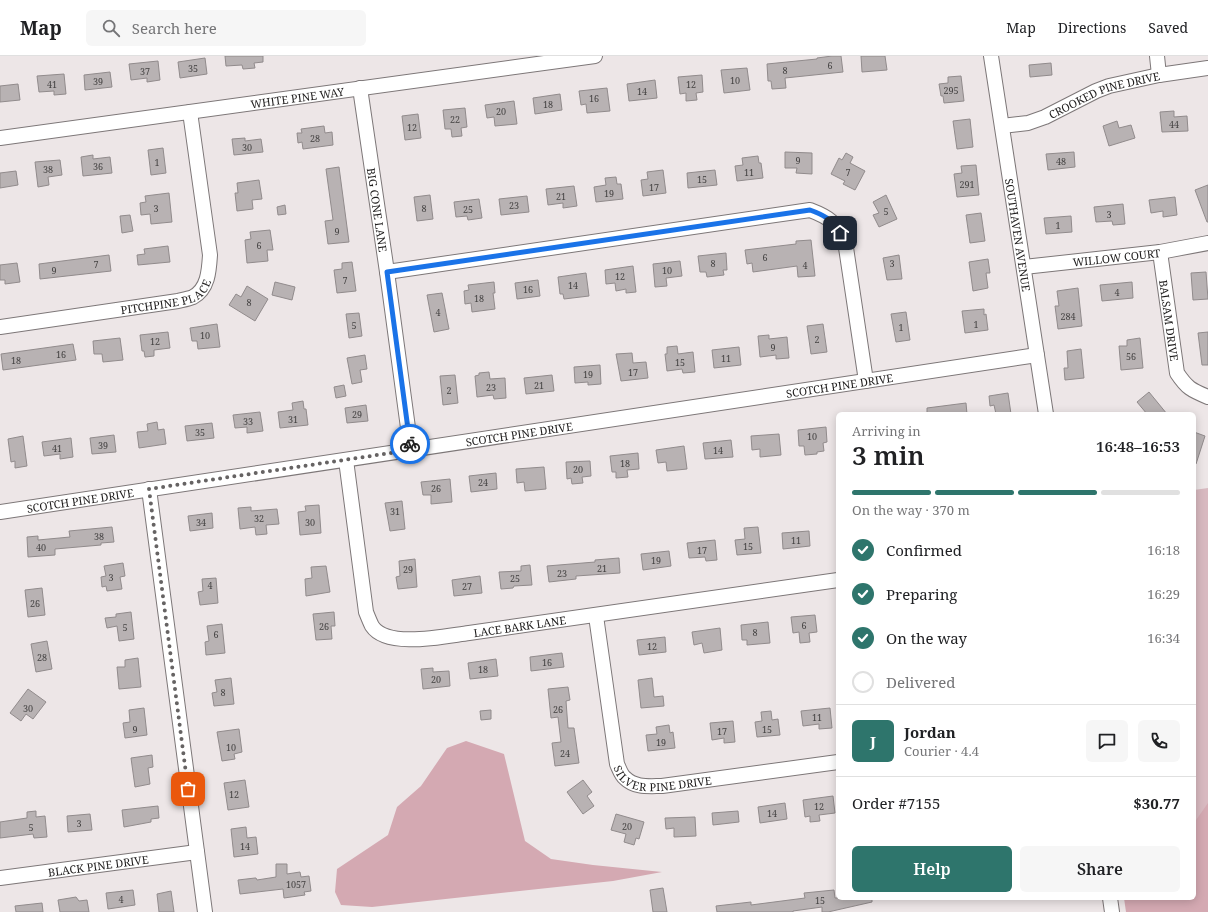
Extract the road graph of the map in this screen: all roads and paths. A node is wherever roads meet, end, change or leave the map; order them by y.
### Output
1 (595, 56) edge
2 (991, 56) edge
3 (1157, 56) edge
4 (1208, 68) edge
5 (1159, 74) junction
6 (360, 88) junction
7 (190, 112) junction
8 (1002, 126) junction
9 (0, 138) edge
10 (1208, 243) edge
11 (1160, 252) junction
12 (1024, 267) junction
13 (387, 272) junction
14 (0, 327) edge
15 (1037, 355) junction
16 (866, 381) junction
17 (1208, 397) edge
18 (1046, 412) edge
19 (411, 450) junction
20 (346, 460) junction
21 (149, 489) junction
22 (0, 512) edge
23 (836, 580) edge
24 (596, 616) junction
25 (836, 762) edge
26 (197, 852) junction
27 (0, 878) edge
28 (1110, 900) edge
29 (205, 912) edge
30 (1112, 912) edge

1 - 6 street, WHITE PINE WAY
2 - 8 street, SOUTHAVEN AVENUE
3 - 5 street
4 - 5 street, CROOKED PINE DRIVE
5 - 8 street, CROOKED PINE DRIVE
6 - 7 street, WHITE PINE WAY
6 - 13 street, BIG CONE LANE
7 - 9 street, WHITE PINE WAY
7 - 14 street, PITCHPINE PLACE
8 - 12 street, SOUTHAVEN AVENUE
10 - 11 street, WILLOW COURT
11 - 12 street, WILLOW COURT
11 - 17 street, BALSAM DRIVE
12 - 15 street, SOUTHAVEN AVENUE
13 - 16 street
13 - 19 street, BIG CONE LANE
15 - 16 street, SCOTCH PINE DRIVE
15 - 18 street, SOUTHAVEN AVENUE
16 - 19 street, SCOTCH PINE DRIVE
19 - 20 street, SCOTCH PINE DRIVE
20 - 21 street, SCOTCH PINE DRIVE
20 - 24 street, LACE BARK LANE
21 - 22 street, SCOTCH PINE DRIVE
21 - 26 street
23 - 24 street, LACE BARK LANE
24 - 25 street, SILVER PINE DRIVE
26 - 27 street, BLACK PINE DRIVE
26 - 29 street
28 - 30 street

